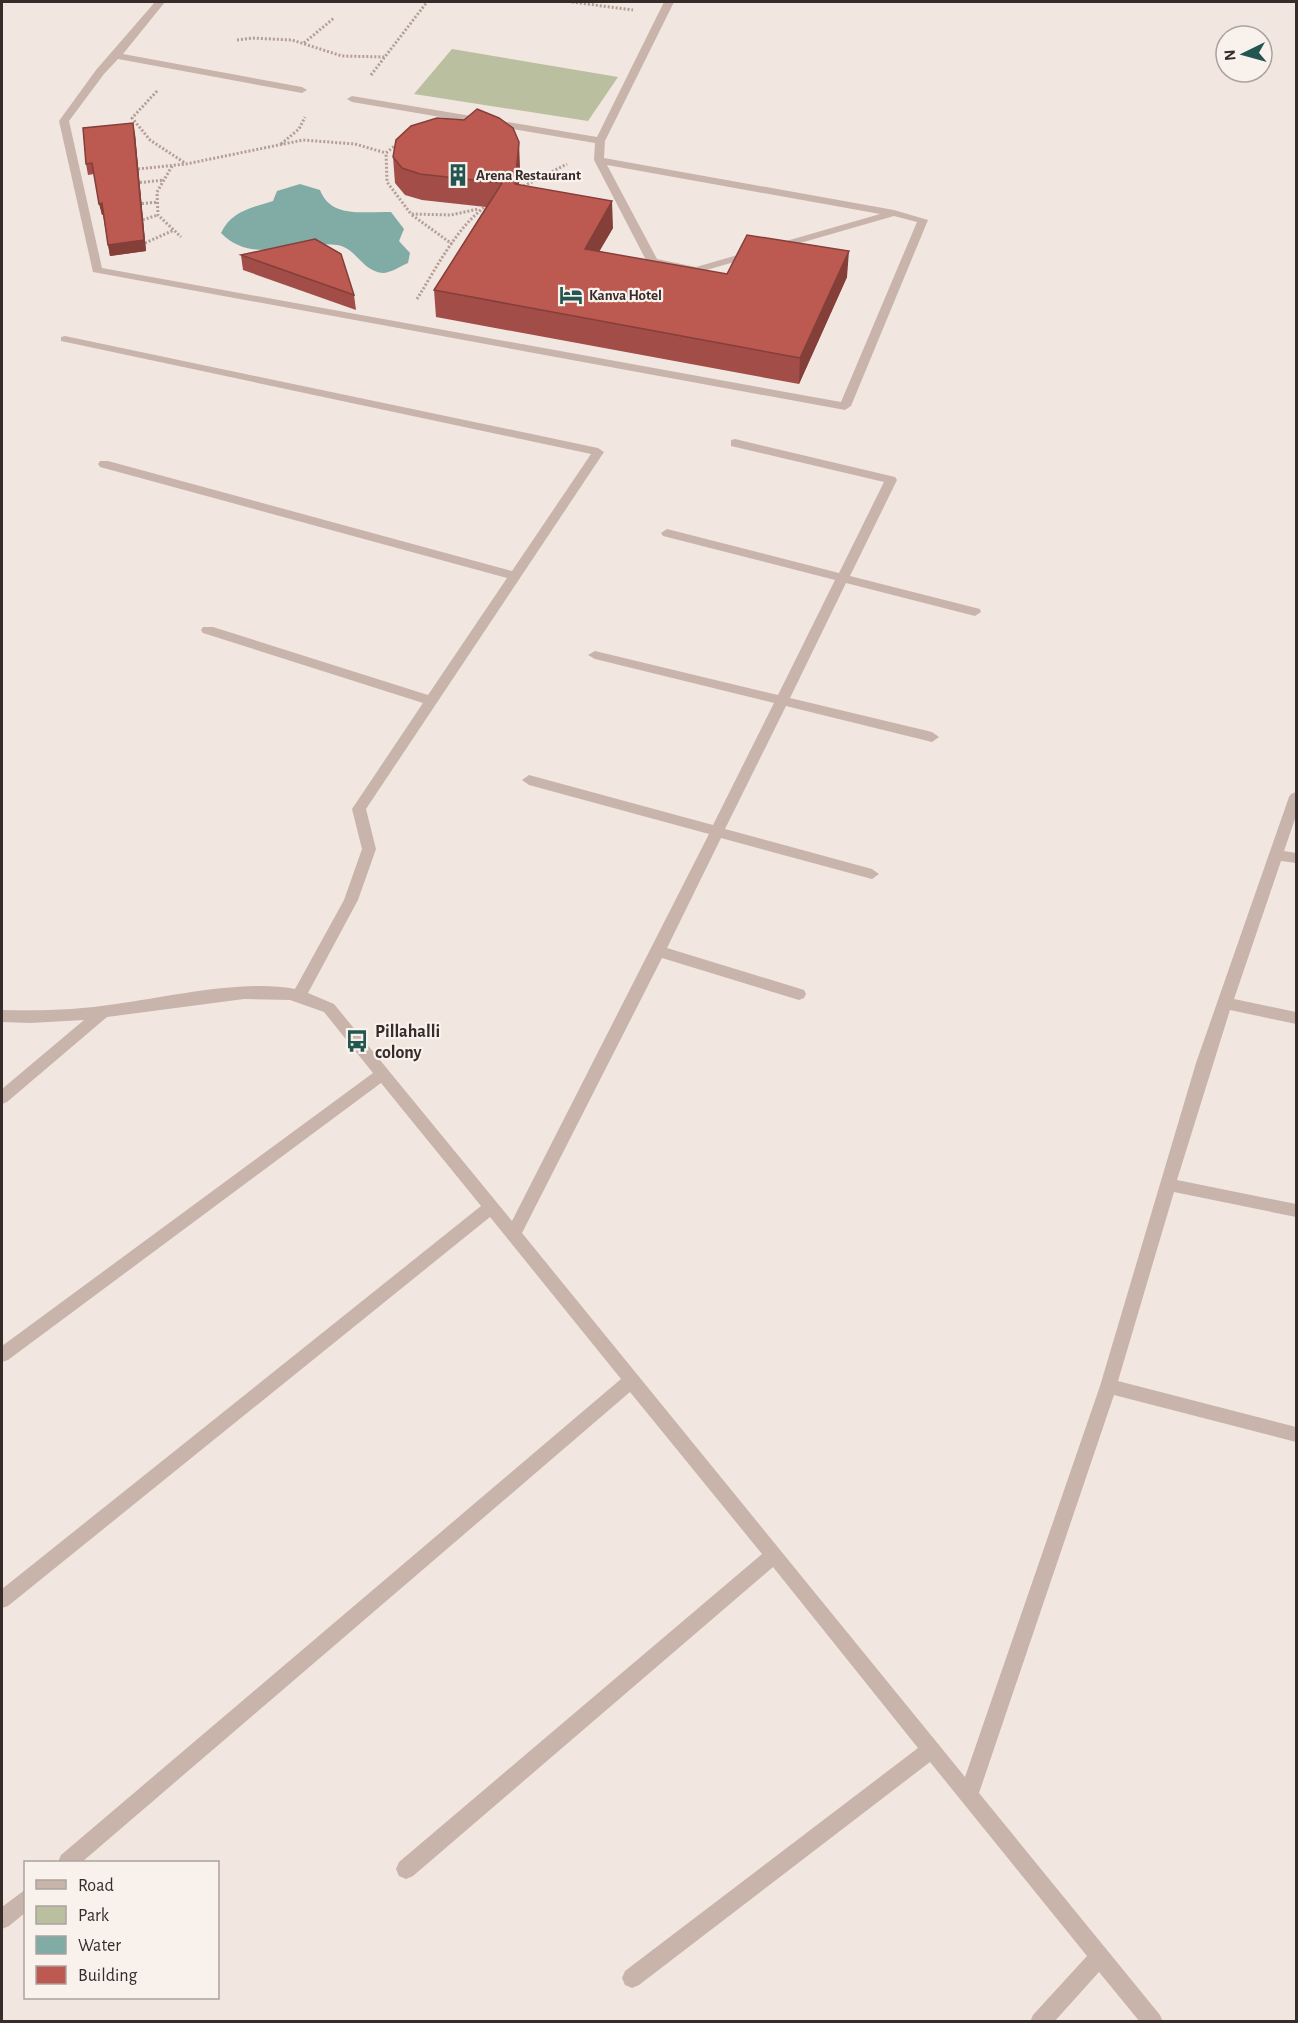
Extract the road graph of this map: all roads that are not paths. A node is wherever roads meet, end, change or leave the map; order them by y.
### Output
1 (160, 2) edge
2 (669, 2) edge
3 (116, 56) junction
4 (302, 90) dead end
5 (352, 99) road end
6 (600, 141) junction
7 (599, 160) junction
8 (894, 213) junction
9 (66, 339) dead end
10 (735, 443) dead end
11 (104, 464) dead end
12 (667, 533) dead end
13 (517, 576) junction
14 (842, 579) junction
15 (975, 612) dead end
16 (208, 630) dead end
17 (595, 655) dead end
18 (782, 699) junction
19 (432, 701) junction
20 (932, 737) dead end
21 (529, 780) dead end
22 (1296, 797) edge
23 (716, 831) junction
24 (1277, 855) junction
25 (1296, 858) edge
26 (872, 874) dead end
27 (658, 951) junction
28 (799, 994) dead end
29 (299, 995) junction
30 (1225, 1003) junction
31 (101, 1014) junction
32 (2, 1016) edge
33 (1296, 1018) edge
34 (383, 1074) junction
35 (2, 1098) edge
36 (1168, 1184) junction
37 (491, 1207) junction
38 (1296, 1211) edge
39 (513, 1234) junction
40 (2, 1355) edge
41 (632, 1380) junction
42 (1107, 1386) junction
43 (1296, 1435) edge
44 (774, 1555) junction
45 (2, 1600) edge
46 (932, 1749) junction
47 (969, 1794) junction
48 (70, 1861) edge
49 (406, 1869) dead end
50 (24, 1901) edge
51 (2, 1919) edge
52 (1100, 1956) junction
53 (632, 1978) dead end
54 (1040, 2022) edge
55 (1153, 2022) edge

1 - 3 street
2 - 6 street
3 - 4 street
3 - 8 street
5 - 6 street
6 - 7 street
7 - 8 street
7 - 8 street
9 - 13 street
10 - 14 street
11 - 13 street
12 - 14 street
13 - 19 street
14 - 15 street
14 - 18 street
16 - 19 street
17 - 18 street
18 - 20 street
18 - 23 street
19 - 29 street
21 - 23 street
22 - 24 street
23 - 26 street
23 - 27 street
24 - 25 street
24 - 30 street
27 - 28 street
27 - 39 street
29 - 31 street
29 - 34 street
30 - 33 street
30 - 36 street
31 - 32 street
31 - 35 street
34 - 37 street
34 - 40 street
36 - 38 street
36 - 42 street
37 - 39 street
37 - 45 street
39 - 41 street
41 - 44 street
41 - 48 street
42 - 43 street
42 - 47 street
44 - 46 street
44 - 49 street
46 - 47 street
46 - 53 street
47 - 52 street
50 - 51 street
52 - 54 street
52 - 55 street

